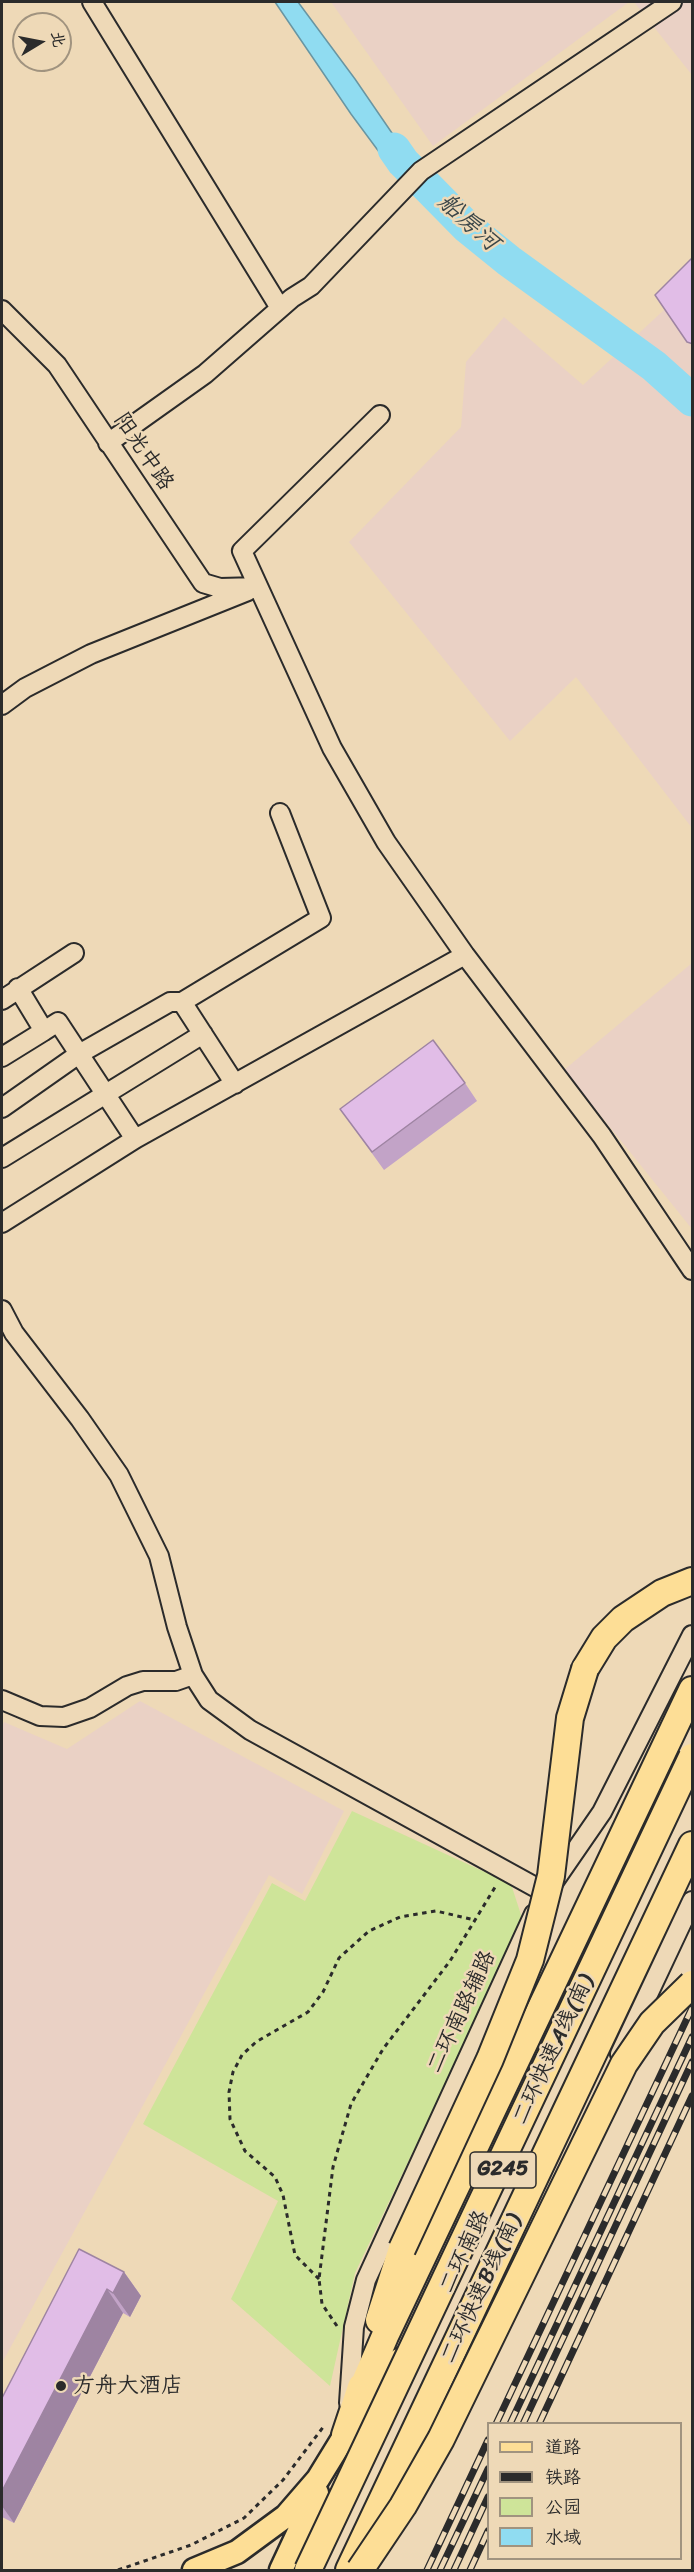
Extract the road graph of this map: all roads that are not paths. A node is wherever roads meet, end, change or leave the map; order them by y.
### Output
1 (92, 2) edge
2 (672, 2) edge
3 (280, 308) junction
4 (2, 310) edge
5 (380, 415) dead end
6 (108, 443) junction
7 (258, 587) junction
8 (2, 705) edge
9 (280, 813) dead end
10 (74, 953) dead end
11 (465, 955) junction
12 (18, 988) junction
13 (2, 1000) edge
14 (182, 1002) junction
15 (44, 1031) junction
16 (203, 1034) junction
17 (79, 1054) junction
18 (2, 1057) edge
19 (235, 1083) junction
20 (105, 1093) junction
21 (2, 1108) edge
22 (135, 1139) junction
23 (2, 1158) edge
24 (2, 1223) edge
25 (693, 1270) edge
26 (2, 1310) edge
27 (693, 1581) edge
28 (693, 1635) edge
29 (193, 1675) junction
30 (693, 1689) edge
31 (2, 1700) edge
32 (693, 1757) edge
33 (693, 1770) edge
34 (693, 1833) edge
35 (693, 1845) edge
36 (546, 1893) junction
37 (693, 1901) edge
38 (693, 1984) edge
39 (412, 2253) junction
40 (458, 2265) junction
41 (336, 2428) junction
42 (194, 2571) edge
43 (280, 2571) edge
44 (308, 2571) edge
45 (314, 2571) edge
46 (344, 2571) edge
47 (349, 2571) edge
48 (360, 2571) edge
49 (375, 2571) edge

1 - 3 street
2 - 3 street
3 - 6 street
4 - 6 street, 阳光中路
5 - 7 street
6 - 7 street, 阳光中路
7 - 8 street
7 - 11 street
9 - 14 street
10 - 12 street
11 - 19 street
11 - 25 street
12 - 13 street
12 - 15 street
14 - 16 street
14 - 17 street
15 - 17 street
15 - 18 street
16 - 19 street
16 - 20 street
17 - 20 street
17 - 21 street
19 - 22 street
20 - 22 street
20 - 23 street
22 - 24 street
26 - 29 street
27 - 39 highway, bridge
28 - 36 street, 二环南路辅路
29 - 31 street
29 - 36 street
30 - 39 highway
32 - 44 highway, 二环快速A线(南), bridge
33 - 40 main road, 二环南路 / G245
34 - 46 main road, 二环南路 / G245
35 - 47 highway, 二环快速B线(南)
36 - 41 street, 二环南路辅路
37 - 49 street
38 - 48 highway, bridge
39 - 41 highway
40 - 41 main road
40 - 45 main road, 二环南路 / G245
41 - 42 main road
41 - 43 main road

